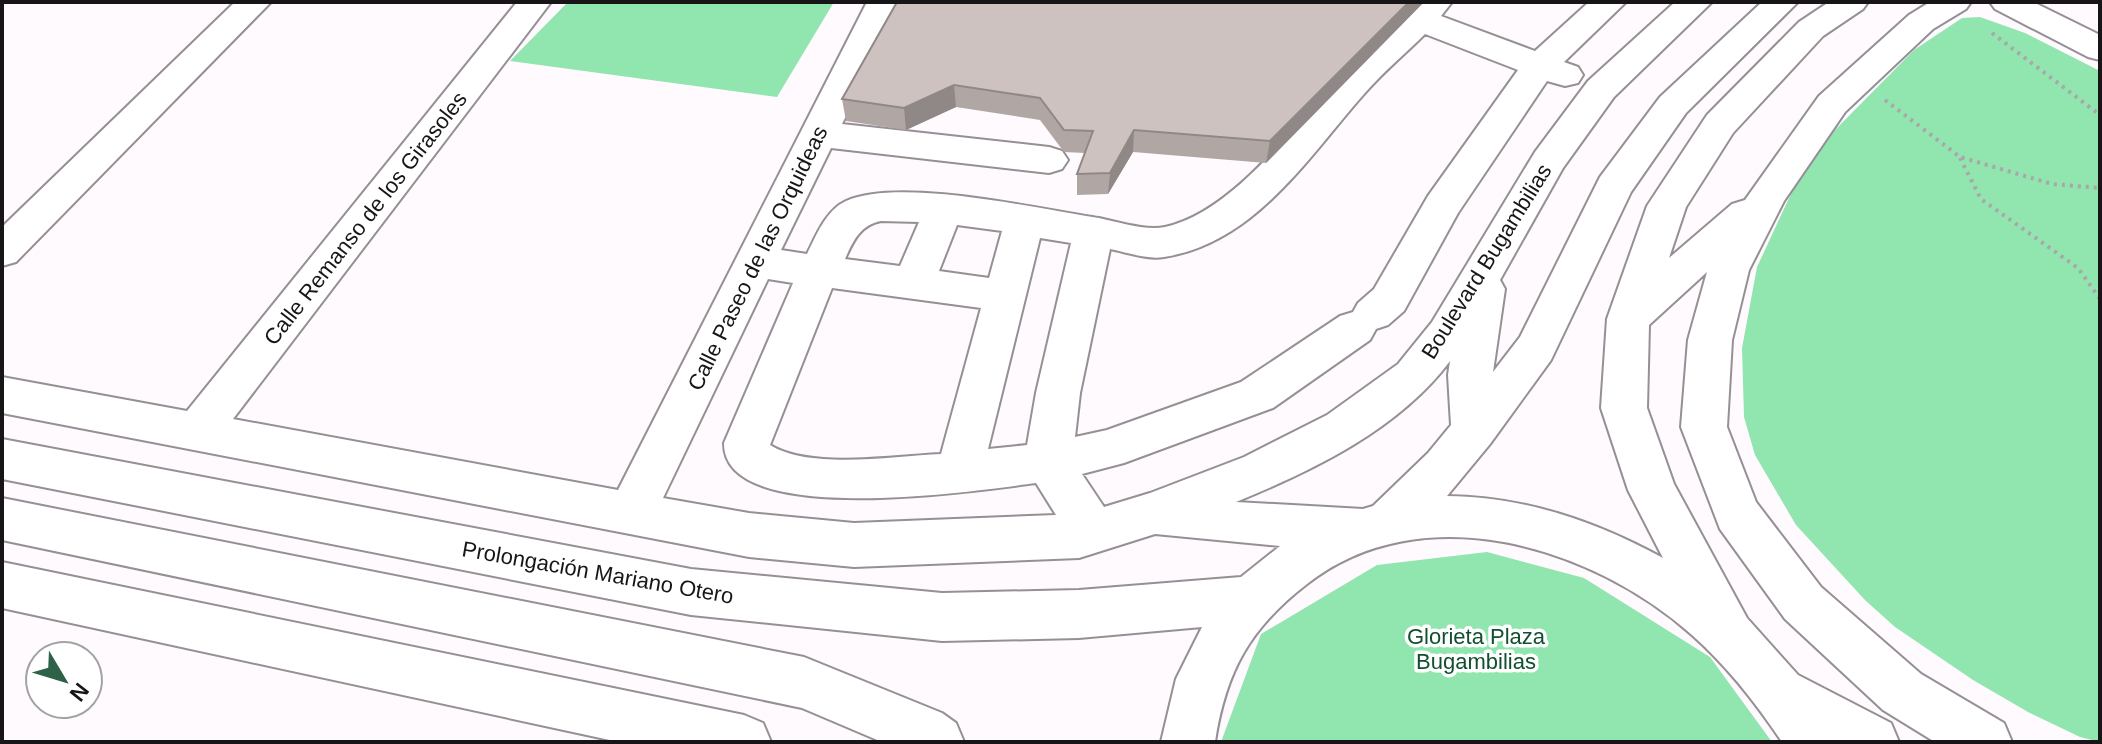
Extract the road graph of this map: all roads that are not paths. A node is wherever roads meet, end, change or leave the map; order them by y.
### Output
1 (254, 2) edge
2 (534, 2) edge
3 (884, 2) edge
4 (1609, 2) edge
5 (1695, 2) edge
6 (1771, 2) edge
7 (1781, 2) edge
8 (1851, 2) edge
9 (1953, 2) edge
10 (2007, 2) edge
11 (1428, 11) edge
12 (1647, 46) junction
13 (2100, 49) edge
14 (1540, 65) junction
15 (1601, 89) junction
16 (819, 134) junction
17 (1049, 160) dead end
18 (1767, 195) junction
19 (943, 211) junction
20 (1024, 222) junction
21 (1093, 234) junction
22 (2, 251) edge
23 (755, 262) junction
24 (1487, 267) junction
25 (819, 271) junction
26 (914, 283) junction
27 (1005, 296) junction
28 (1628, 319) junction
29 (2, 395) edge
30 (1474, 431) junction
31 (196, 433) junction
32 (2, 459) edge
33 (1048, 462) junction
34 (959, 473) junction
35 (1154, 513) junction
36 (630, 515) junction
37 (2, 519) edge
38 (1376, 525) junction
39 (1093, 531) junction
40 (2, 585) edge
41 (1249, 600) junction
42 (1733, 639) junction
43 (1783, 694) junction
44 (744, 742) edge
45 (937, 742) edge
46 (1188, 742) edge
47 (1814, 742) edge
48 (1872, 742) edge
49 (1985, 742) edge

1 - 22 street
2 - 31 street, Calle Remanso de los Girasoles
3 - 16 street, Calle Paseo de las Orquideas
4 - 14 street
5 - 12 street, Boulevard Bugambilias
6 - 12 street
7 - 30 street
8 - 28 street
9 - 18 street
10 - 13 street
11 - 14 street
11 - 21 street
12 - 15 street, Boulevard Bugambilias
14 - 15 street
14 - 33 street
15 - 24 street, Boulevard Bugambilias
16 - 17 street
16 - 23 street, Calle Paseo de las Orquideas
18 - 28 street
18 - 49 street
19 - 20 street
19 - 25 street
19 - 26 street
20 - 21 street
20 - 27 street
21 - 33 street
23 - 25 street
23 - 36 street, Calle Paseo de las Orquideas
24 - 30 street
24 - 35 street, Boulevard Bugambilias
25 - 26 street
25 - 34 street
26 - 27 street
27 - 34 street
28 - 42 street
29 - 31 street
30 - 38 street
31 - 36 street
32 - 41 street, Prolongación Mariano Otero
33 - 34 street
33 - 39 street
35 - 38 street
35 - 39 street
36 - 39 street
37 - 45 street
38 - 41 street
38 - 42 street
40 - 44 street
41 - 46 street
42 - 43 street
43 - 47 street
43 - 48 street

